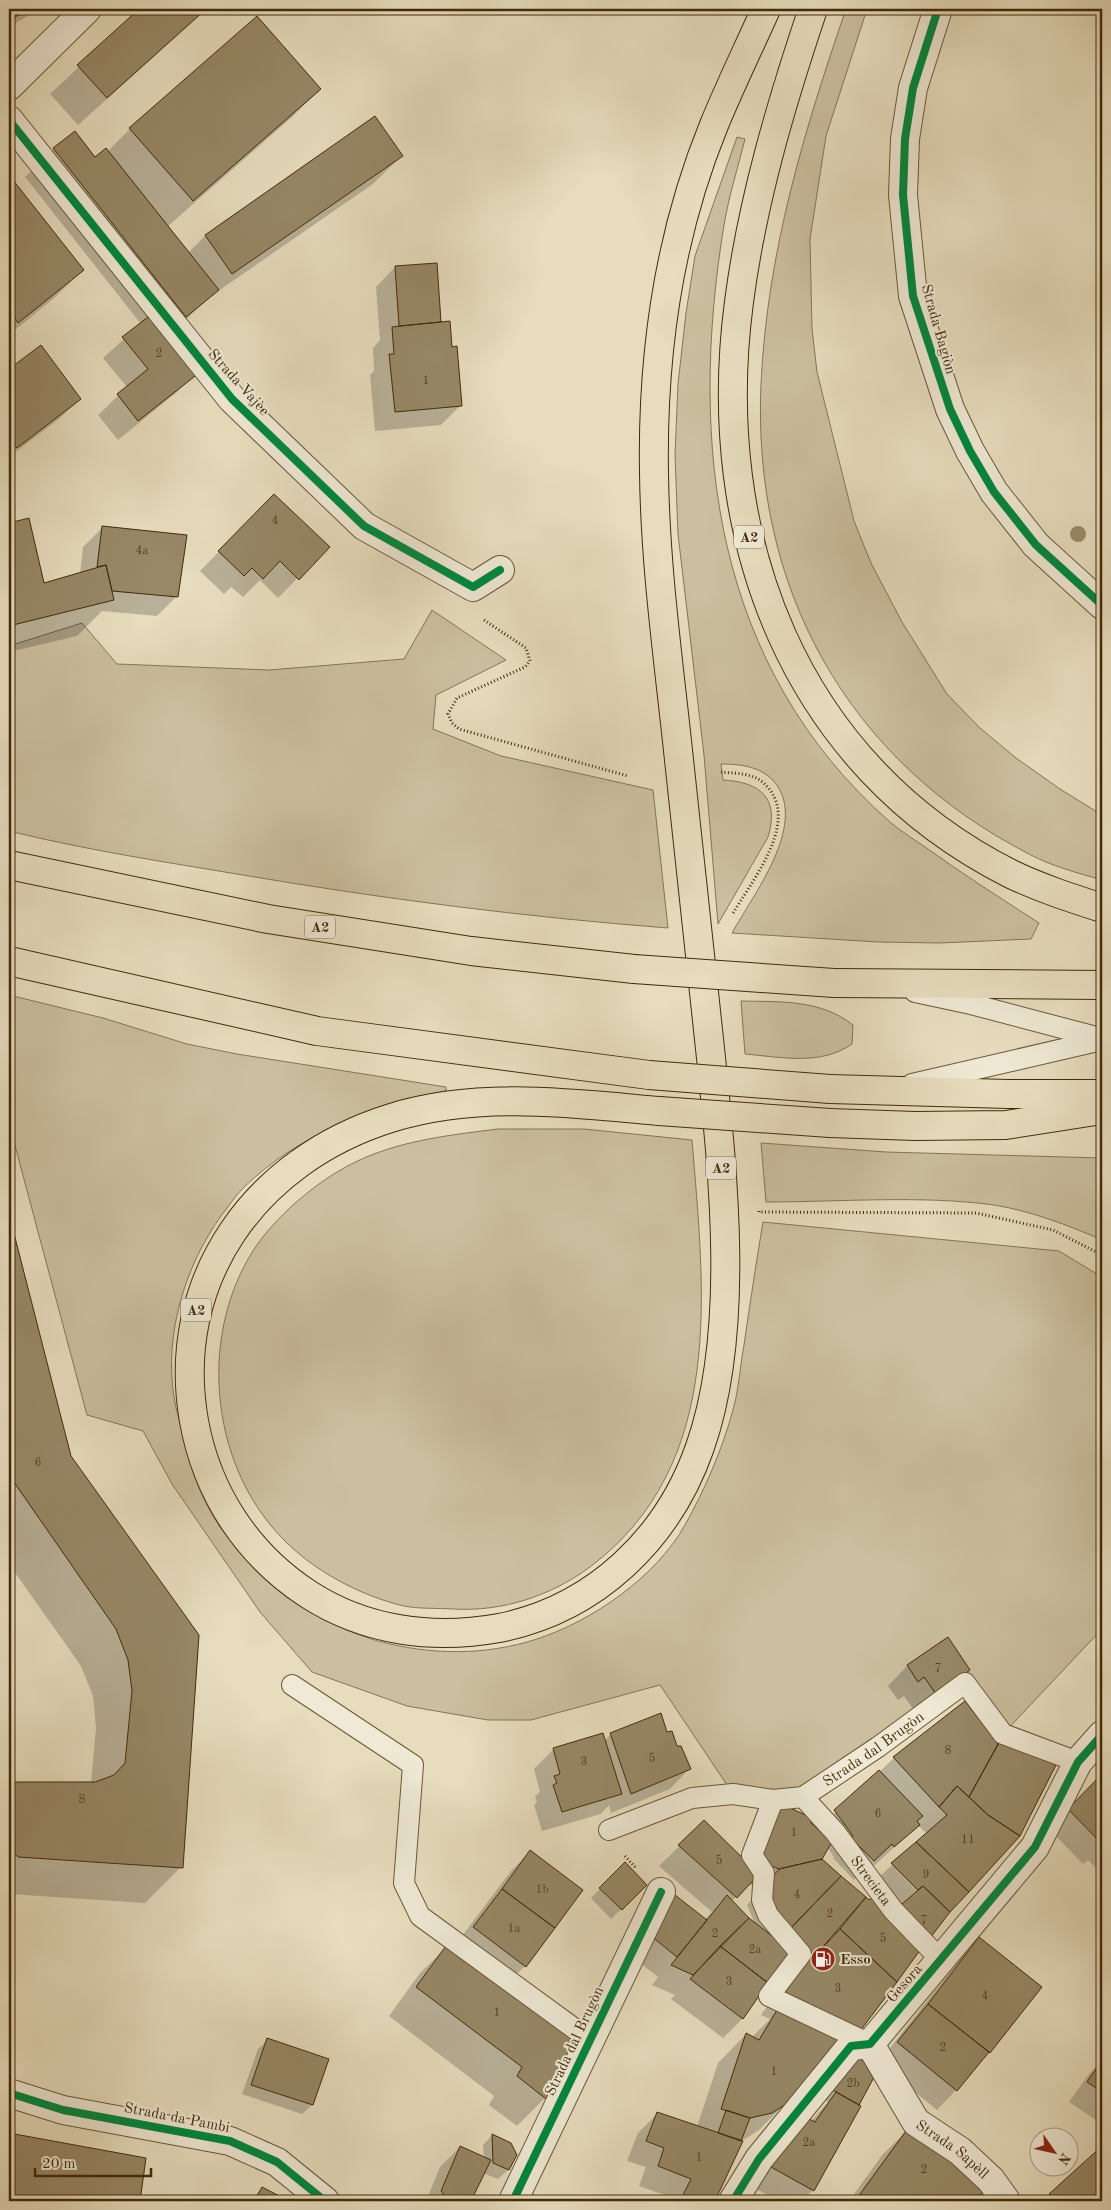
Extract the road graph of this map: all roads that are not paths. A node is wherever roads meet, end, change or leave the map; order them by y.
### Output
1 (87, 9) edge
2 (766, 9) edge
3 (813, 9) edge
4 (938, 9) edge
5 (9, 86) edge
6 (9, 120) edge
7 (500, 570) dead end
8 (1101, 601) edge
9 (9, 865) edge
10 (1102, 908) edge
11 (9, 961) edge
12 (844, 983) junction
13 (1102, 985) edge
14 (1102, 1039) edge
15 (841, 1089) junction
16 (1102, 1094) edge
17 (1102, 1110) edge
18 (292, 1685) dead end
19 (1102, 1735) edge
20 (1078, 1762) junction
21 (803, 1797) junction
22 (773, 1800) junction
23 (609, 1830) road end
24 (660, 1892) road end
25 (941, 1960) junction
26 (590, 2040) junction
27 (870, 2044) junction
28 (9, 2093) edge
29 (325, 2201) edge
30 (513, 2201) edge
31 (733, 2201) edge
32 (1006, 2201) edge

1 - 5 street
2 - 17 highway, A2, bridge
3 - 10 highway, A2
4 - 8 street, Strada Bagiòn
6 - 7 street, Strada Vajèe
9 - 12 highway, A2, bridge
11 - 15 highway, bridge
12 - 13 highway, A2
12 - 14 lane
14 - 15 lane
15 - 16 highway
18 - 26 lane
19 - 20 street
20 - 21 lane, Strada dal Brugòn
20 - 25 street, Gesora
21 - 22 lane, Strada dal Brugòn
21 - 25 lane, Strecieta
22 - 23 lane, Strada dal Brugòn
22 - 27 lane
24 - 26 street, Strada dal Brugòn
25 - 27 street, Gesora
26 - 30 street, Strada dal Brugòn
27 - 31 street
27 - 32 street, Strada Sapèll
28 - 29 street, Strada da Pambi

